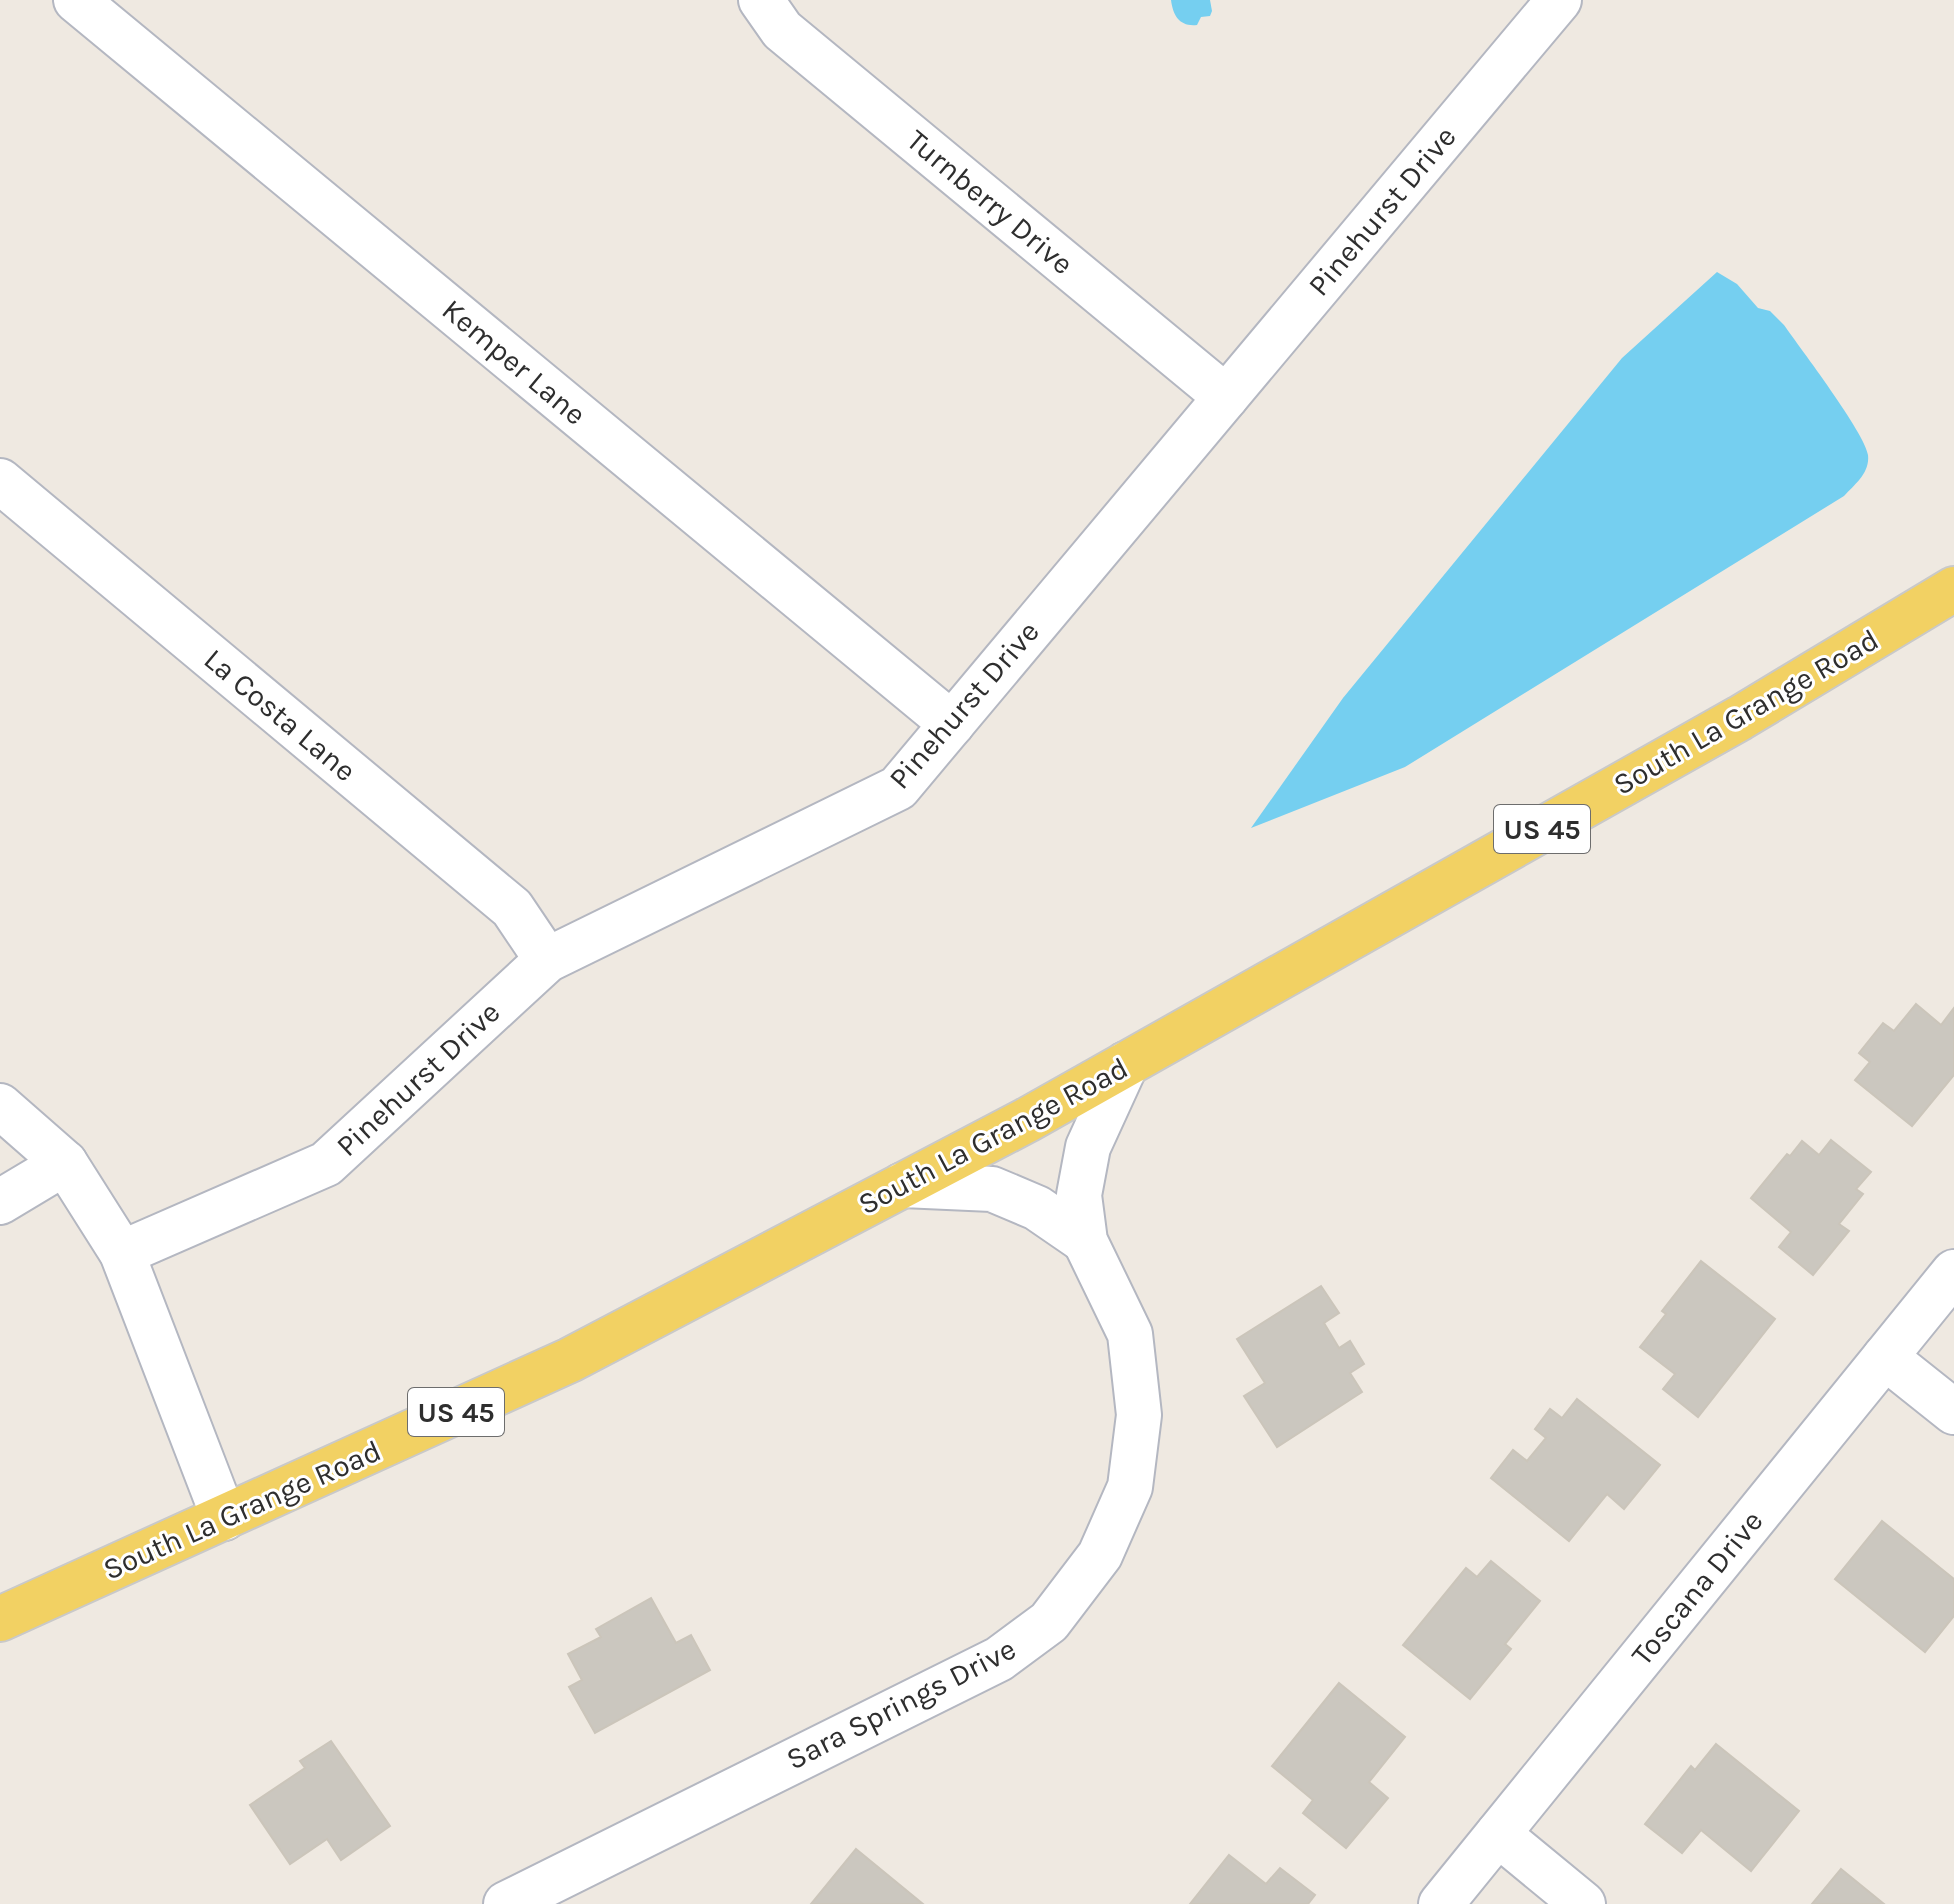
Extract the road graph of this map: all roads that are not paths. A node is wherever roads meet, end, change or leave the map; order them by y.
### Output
1 (76, 0) edge
2 (761, 0) edge
3 (1559, 0) edge
4 (1226, 397) junction
5 (0, 481) edge
6 (1954, 589) edge
7 (952, 724) junction
8 (547, 960) junction
9 (1126, 1064) junction
10 (0, 1106) edge
11 (65, 1163) junction
12 (903, 1185) junction
13 (0, 1202) edge
14 (1085, 1241) junction
15 (122, 1253) junction
16 (1954, 1272) edge
17 (1885, 1357) junction
18 (1954, 1412) edge
19 (224, 1518) junction
20 (0, 1619) edge
21 (1498, 1834) junction
22 (565, 1892) edge
23 (506, 1904) edge
24 (1441, 1904) edge
25 (1583, 1904) edge

1 - 7 street, Kemper Lane
2 - 4 street, Turnberry Drive
3 - 4 street, Pinehurst Drive
4 - 7 street, Pinehurst Drive
5 - 8 street, La Costa Lane
6 - 9 main road, South La Grange Road / US 45
7 - 8 street, Pinehurst Drive
8 - 15 street, Pinehurst Drive
9 - 12 main road, South La Grange Road / US 45
9 - 14 street, Sara Springs Drive
10 - 11 street
11 - 13 street
11 - 15 street
12 - 14 street, Sara Springs Drive
12 - 19 main road, South La Grange Road / US 45
14 - 22 street, Sara Springs Drive
15 - 19 street
16 - 17 street, Toscana Drive
17 - 18 street
17 - 21 street, Toscana Drive
19 - 20 main road, South La Grange Road / US 45
21 - 24 street, Toscana Drive
21 - 25 street
22 - 23 street, Sara Springs Drive

